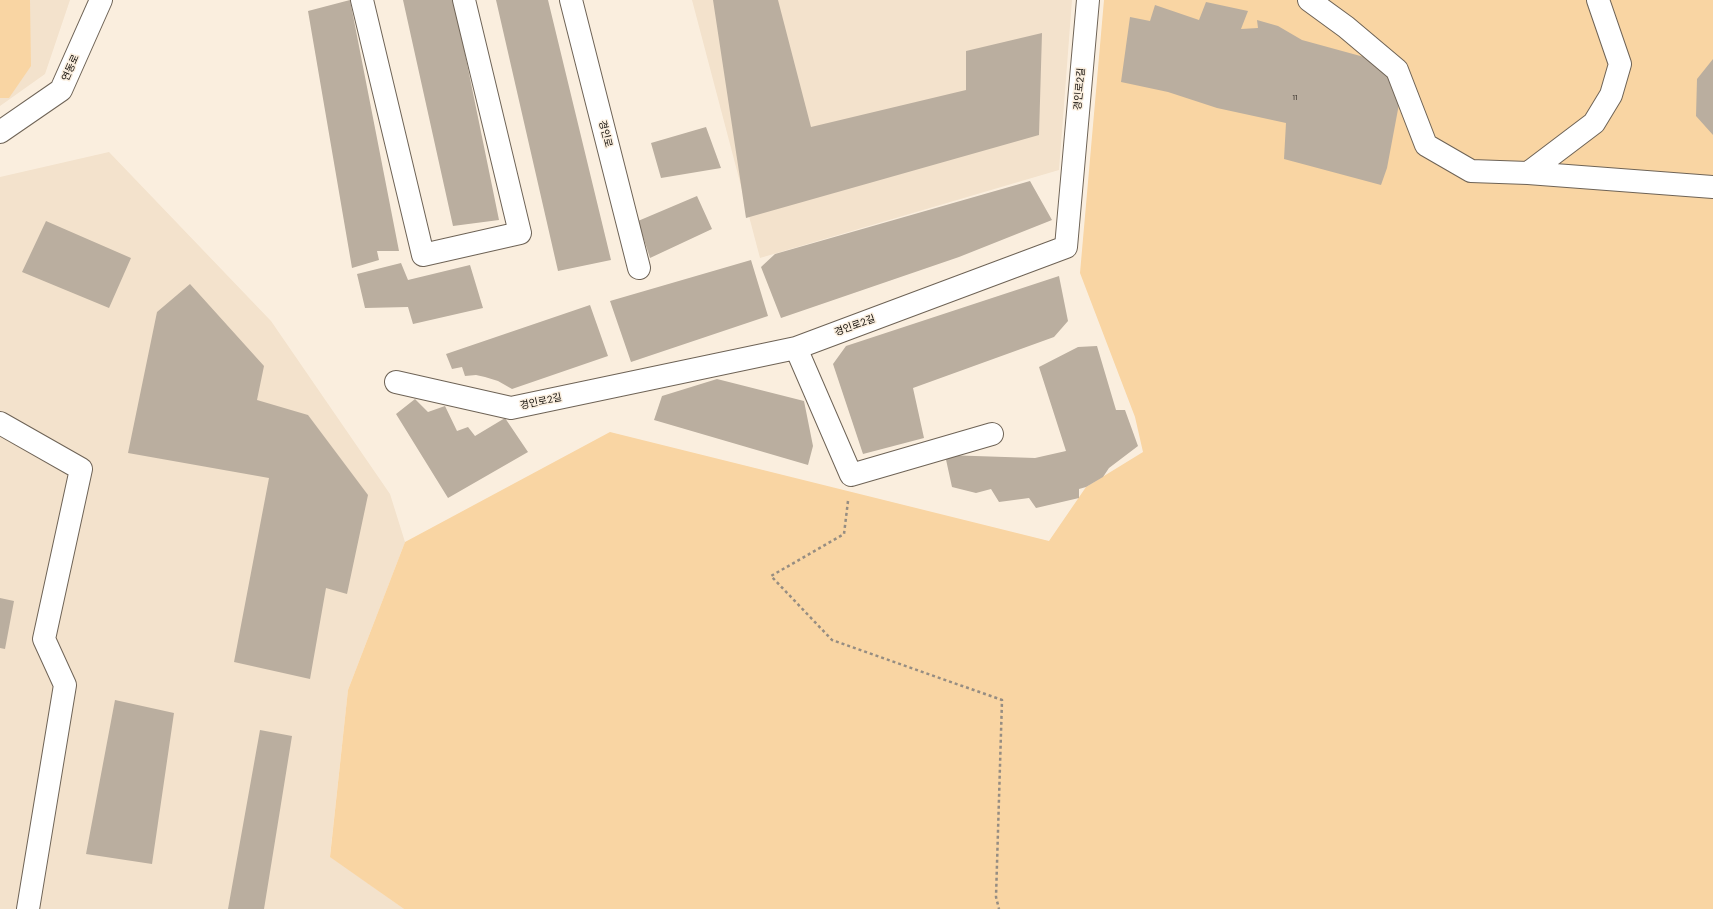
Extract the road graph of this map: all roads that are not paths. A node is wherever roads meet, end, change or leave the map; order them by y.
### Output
1 (101, 0) edge
2 (362, 0) edge
3 (464, 0) edge
4 (571, 0) edge
5 (1088, 0) edge
6 (1309, 0) edge
7 (1598, 0) edge
8 (0, 132) edge
9 (1528, 173) junction
10 (1713, 187) edge
11 (639, 268) dead end
12 (796, 348) junction
13 (396, 382) dead end
14 (0, 423) edge
15 (992, 434) dead end
16 (28, 909) edge

1 - 8 street, 연동로
2 - 3 street
4 - 11 street, 경인로
5 - 12 street, 경인로2길
6 - 9 street
7 - 9 street
9 - 10 street
12 - 13 street, 경인로2길
12 - 15 street
14 - 16 street

